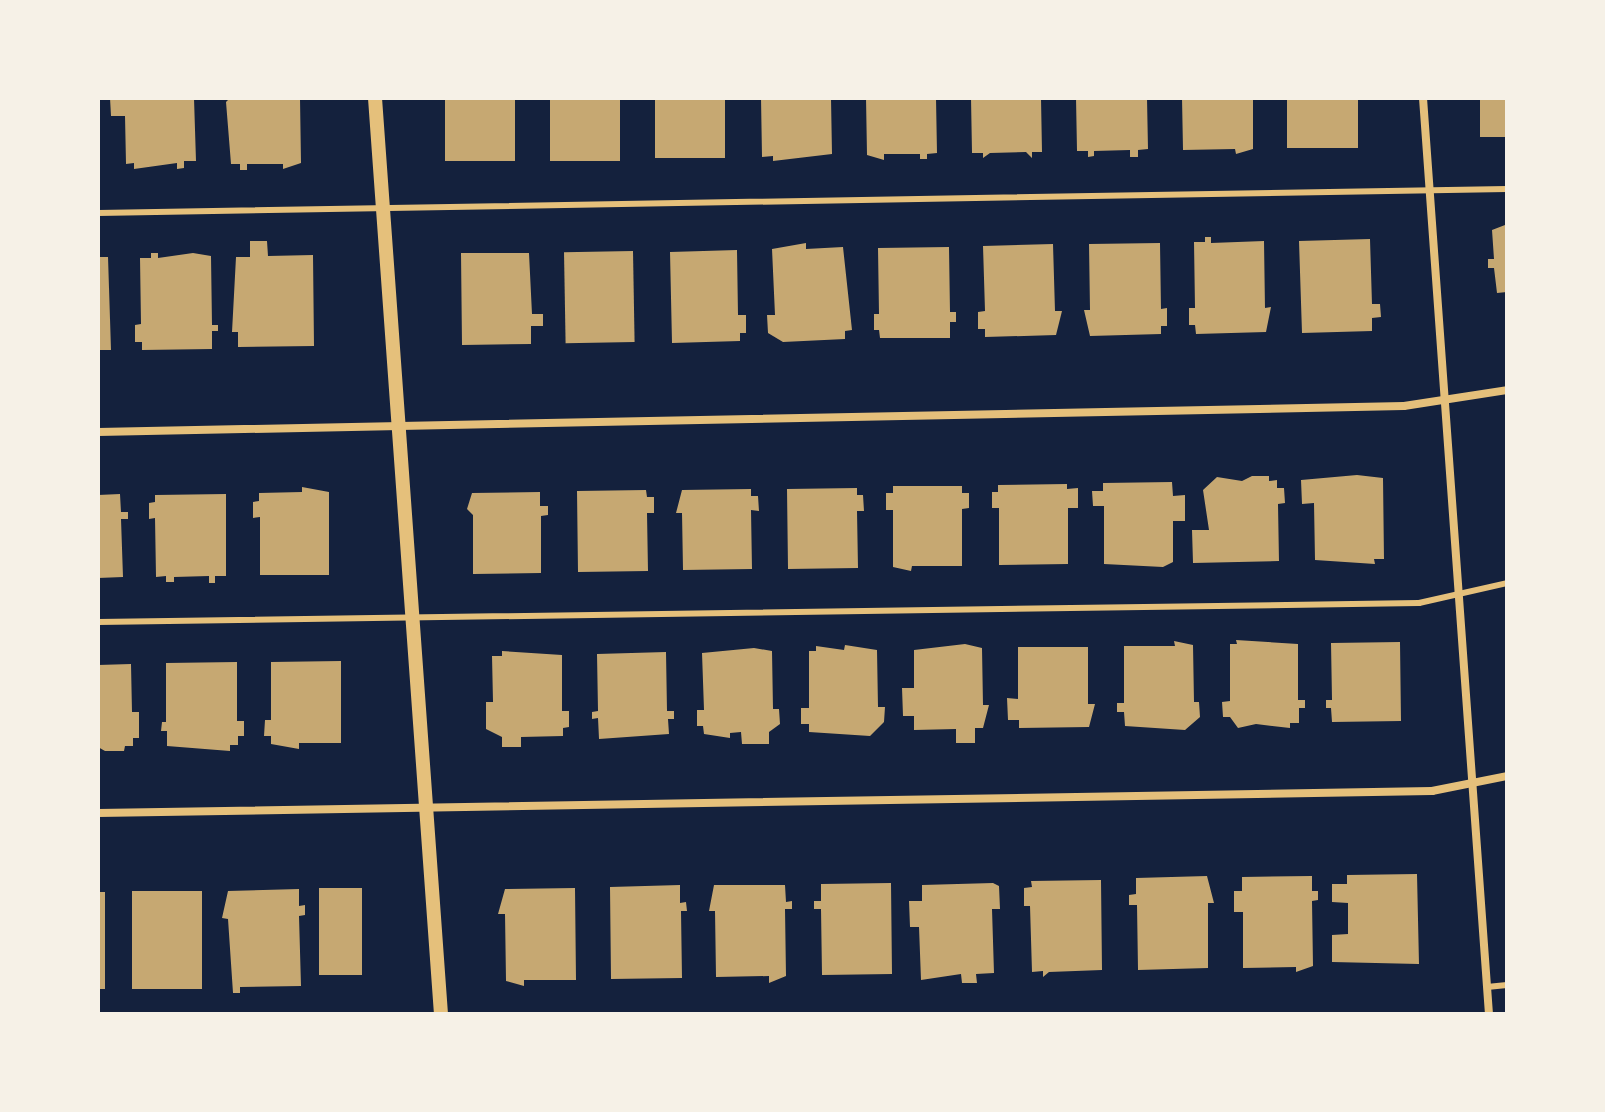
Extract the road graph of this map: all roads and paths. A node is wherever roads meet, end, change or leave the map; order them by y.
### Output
1 (375, 98) edge
2 (1423, 98) edge
3 (1507, 189) edge
4 (1429, 193) junction
5 (384, 210) junction
6 (98, 213) edge
7 (1507, 390) edge
8 (1444, 402) junction
9 (398, 424) junction
10 (98, 432) edge
11 (1507, 583) edge
12 (1458, 596) junction
13 (413, 618) junction
14 (98, 622) edge
15 (1507, 776) edge
16 (1473, 783) junction
17 (425, 808) junction
18 (98, 813) edge
19 (1507, 985) edge
20 (1487, 987) junction
21 (441, 1014) edge
22 (1489, 1014) edge

1 - 5 street
2 - 4 street
3 - 4 lane
4 - 5 lane
4 - 8 street
5 - 6 lane
5 - 9 street
7 - 8 street
8 - 9 street
8 - 12 street
9 - 10 street
9 - 13 street
11 - 12 lane
12 - 13 lane
12 - 16 street
13 - 14 lane
13 - 17 street
15 - 16 street
16 - 17 street
16 - 20 street
17 - 18 street
17 - 21 street
19 - 20 lane
20 - 22 street

